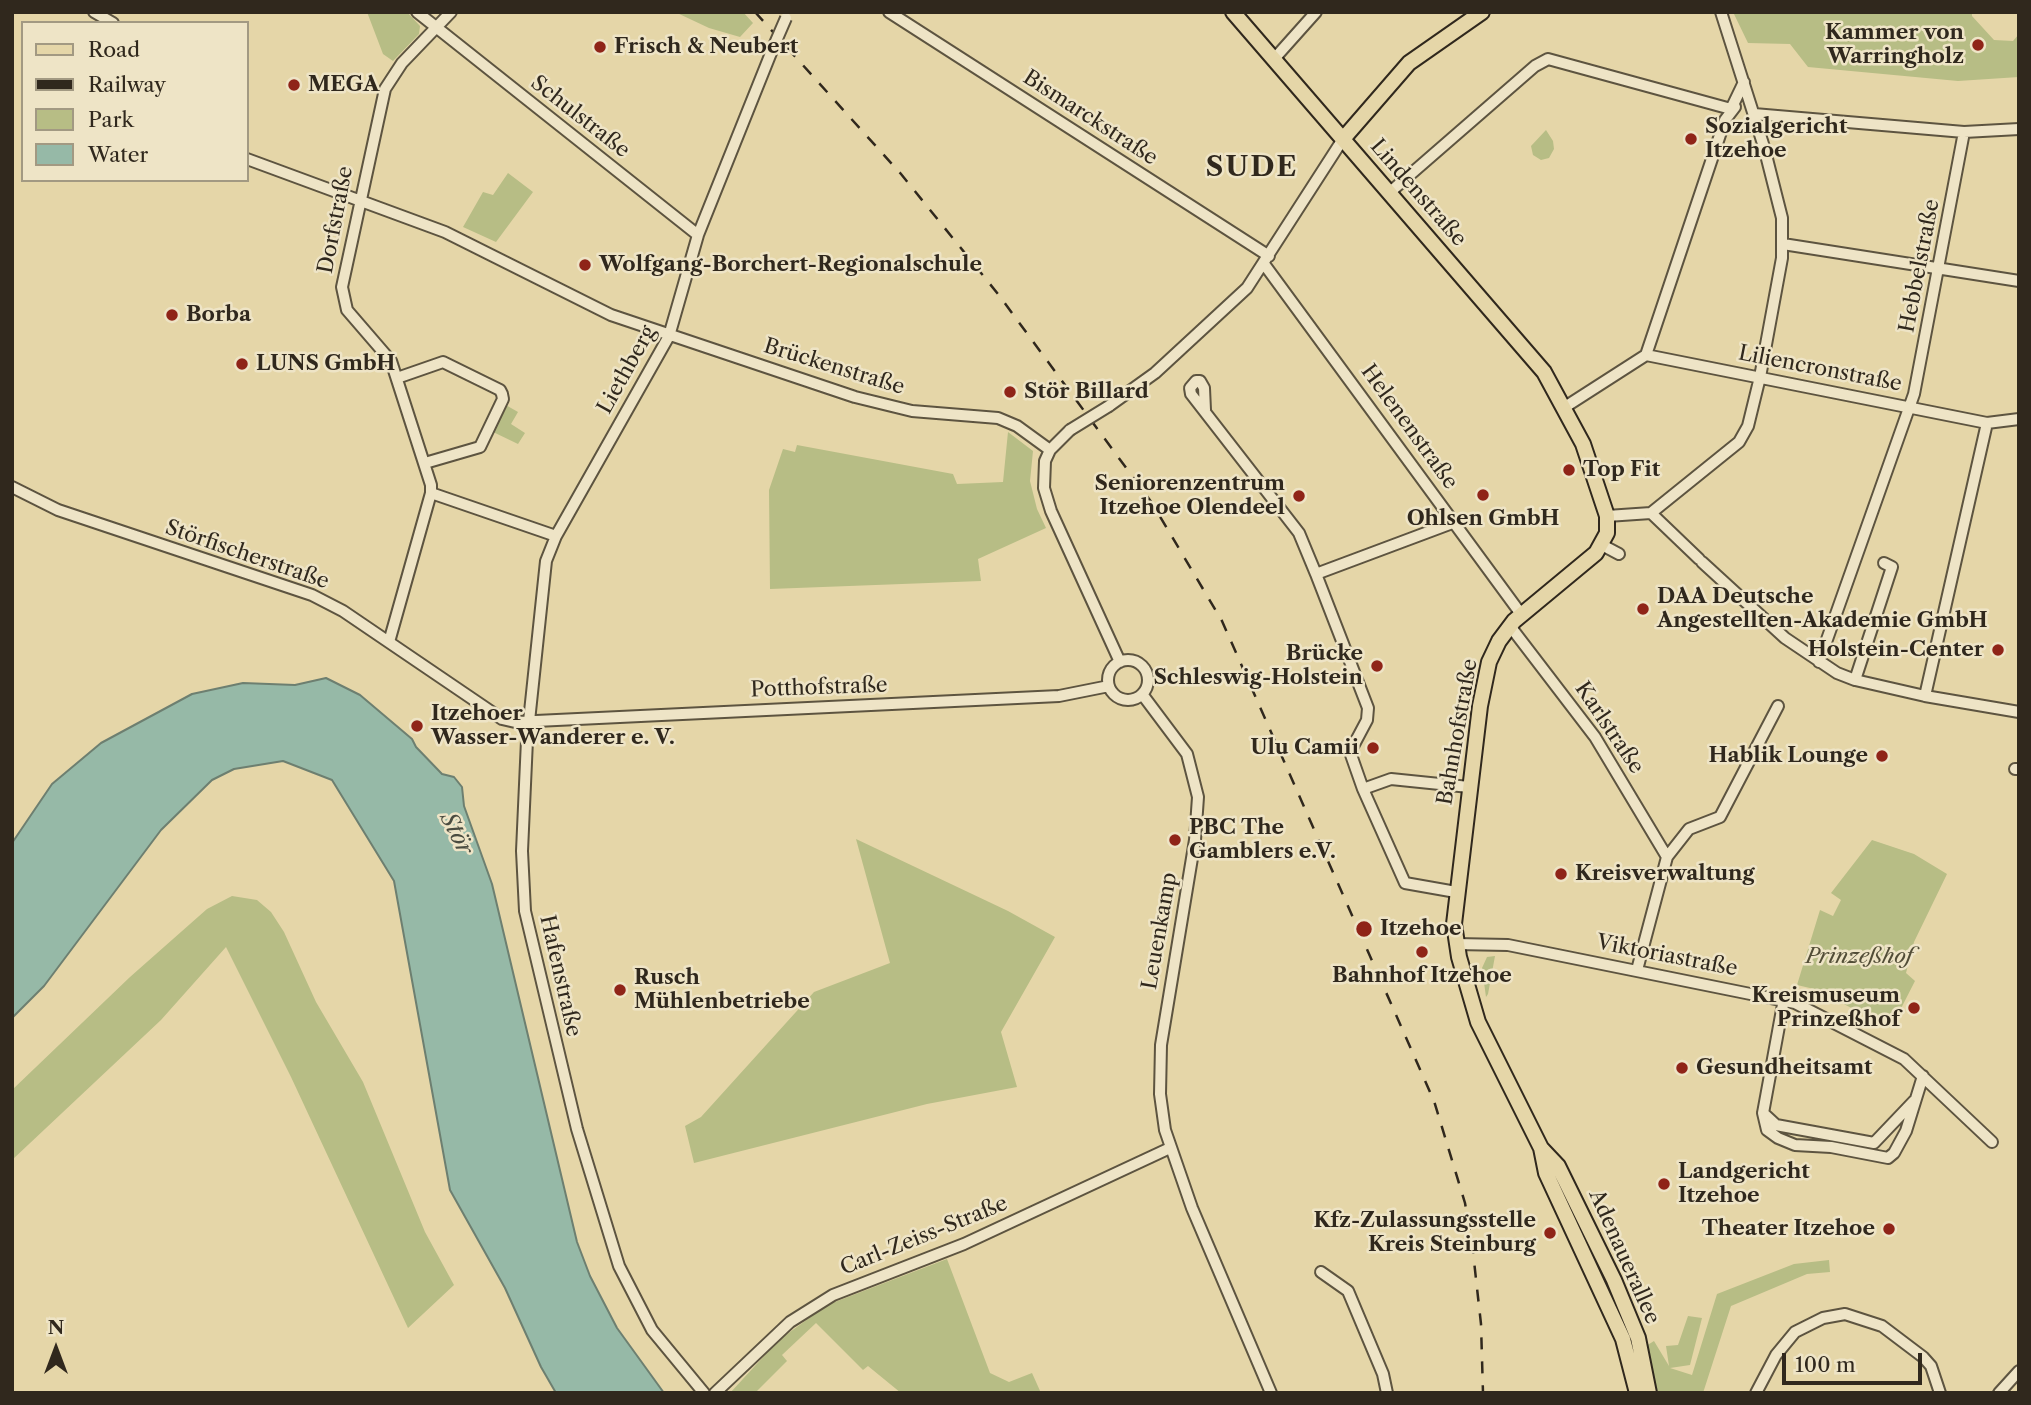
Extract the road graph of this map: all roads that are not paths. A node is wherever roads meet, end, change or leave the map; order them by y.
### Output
1 (94, 12) edge
2 (417, 12) edge
3 (451, 12) edge
4 (889, 12) edge
5 (1233, 12) edge
6 (1316, 12) edge
7 (1482, 12) edge
8 (1721, 12) edge
9 (787, 15) edge
10 (110, 21) edge
11 (438, 29) junction
12 (1274, 59) junction
13 (1744, 82) junction
14 (1750, 100) junction
15 (1731, 109) junction
16 (1754, 114) junction
17 (2019, 129) edge
18 (1965, 131) junction
19 (1343, 139) junction
20 (248, 159) edge
21 (1390, 193) junction
22 (359, 201) junction
23 (698, 235) junction
24 (1783, 244) junction
25 (1267, 260) junction
26 (1939, 268) junction
27 (2019, 281) edge
28 (669, 336) junction
29 (1646, 355) junction
30 (1760, 377) junction
31 (397, 378) junction
32 (1565, 407) junction
33 (1911, 407) junction
34 (1205, 410) dead end
35 (2019, 419) edge
36 (1987, 423) junction
37 (1051, 450) junction
38 (425, 463) junction
39 (12, 487) edge
40 (431, 493) junction
41 (1651, 513) junction
42 (1607, 516) junction
43 (1455, 522) junction
44 (556, 536) junction
45 (1604, 539) junction
46 (1619, 554) dead end
47 (1884, 563) dead end
48 (1316, 574) junction
49 (1521, 614) junction
50 (1510, 626) junction
51 (389, 642) junction
52 (1120, 662) junction
53 (1819, 662) junction
54 (1855, 680) junction
55 (1109, 686) junction
56 (1142, 694) junction
57 (1925, 696) junction
58 (1778, 706) dead end
59 (2019, 712) edge
60 (529, 723) junction
61 (1469, 787) junction
62 (1363, 789) junction
63 (1667, 858) junction
64 (1455, 892) junction
65 (1456, 944) junction
66 (1637, 970) junction
67 (1784, 999) junction
68 (1923, 1076) junction
69 (1916, 1098) junction
70 (1763, 1113) junction
71 (1992, 1142) dead end
72 (1874, 1143) junction
73 (1899, 1144) junction
74 (1170, 1148) junction
75 (1541, 1148) junction
76 (1321, 1272) dead end
77 (2019, 1371) edge
78 (704, 1393) edge
79 (715, 1393) edge
80 (1270, 1393) edge
81 (1387, 1393) edge
82 (1637, 1393) edge
83 (1649, 1393) edge
84 (1756, 1393) edge
85 (1940, 1393) edge
86 (1999, 1393) edge

1 - 10 street
2 - 11 street, Schulstraße
3 - 11 street, Dorfstraße
4 - 25 street, Bismarckstraße
5 - 12 main road, Lindenstraße
6 - 12 street
7 - 19 main road
8 - 13 street
9 - 23 street, Liethberg, bridge
11 - 22 street, Dorfstraße
11 - 23 street, Schulstraße
12 - 19 main road, Lindenstraße
13 - 14 street
13 - 15 street
14 - 15 street
14 - 16 street
15 - 21 street
15 - 29 street
16 - 18 street
16 - 24 street
17 - 18 street
18 - 26 street, Hebbelstraße
19 - 21 main road, Lindenstraße
19 - 25 street
20 - 22 street, Brückenstraße
21 - 32 main road, Lindenstraße
22 - 28 street, Brückenstraße
22 - 31 street, Dorfstraße
23 - 28 street, Liethberg
24 - 26 street
24 - 30 street
25 - 37 street, bridge
25 - 43 street, Helenenstraße
26 - 27 street
26 - 33 street, Hebbelstraße
28 - 37 street, Brückenstraße
28 - 44 street, Liethberg
29 - 30 street, Liliencronstraße
29 - 32 street
30 - 33 street, Liliencronstraße
30 - 41 street
31 - 38 street, Dorfstraße
31 - 38 street
32 - 42 main road, Lindenstraße
33 - 36 street, Liliencronstraße
33 - 53 street, Hebbelstraße
34 - 48 street
35 - 36 street, Liliencronstraße
36 - 57 street
37 - 52 street
38 - 40 street, Dorfstraße
39 - 51 street, Störfischerstraße
40 - 44 street
40 - 51 street, Dorfstraße
41 - 42 street
41 - 53 street
42 - 45 main road, Lindenstraße
43 - 48 street
43 - 49 street, Helenenstraße
44 - 60 street, Hafenstraße
45 - 46 street
45 - 49 main road, Bahnhofstraße
47 - 54 street
48 - 62 street
49 - 50 main road, Bahnhofstraße
50 - 61 main road, Bahnhofstraße
50 - 63 street, Karlstraße
51 - 60 street, Störfischerstraße
52 - 55 street
52 - 56 street, Leuenkamp
53 - 54 street
54 - 57 street
55 - 56 street
55 - 60 street, Potthofstraße
56 - 74 street, Leuenkamp
57 - 59 street
58 - 63 street
60 - 78 street, Hafenstraße
61 - 62 street
61 - 64 main road, Bahnhofstraße
62 - 64 street
63 - 66 street
64 - 65 main road, Bahnhofstraße
65 - 66 street, Viktoriastraße
65 - 75 main road, Adenauerallee
66 - 67 street, Viktoriastraße
67 - 68 street, Viktoriastraße
67 - 70 street
68 - 69 street
68 - 71 street, Viktoriastraße
69 - 72 street
69 - 73 street
70 - 72 street
70 - 73 street
72 - 73 street
74 - 79 street, Carl-Zeiss-Straße
74 - 80 street, Leuenkamp
75 - 82 main road, Adenauerallee
75 - 83 main road, Adenauerallee
76 - 81 street
77 - 86 street
84 - 85 street

